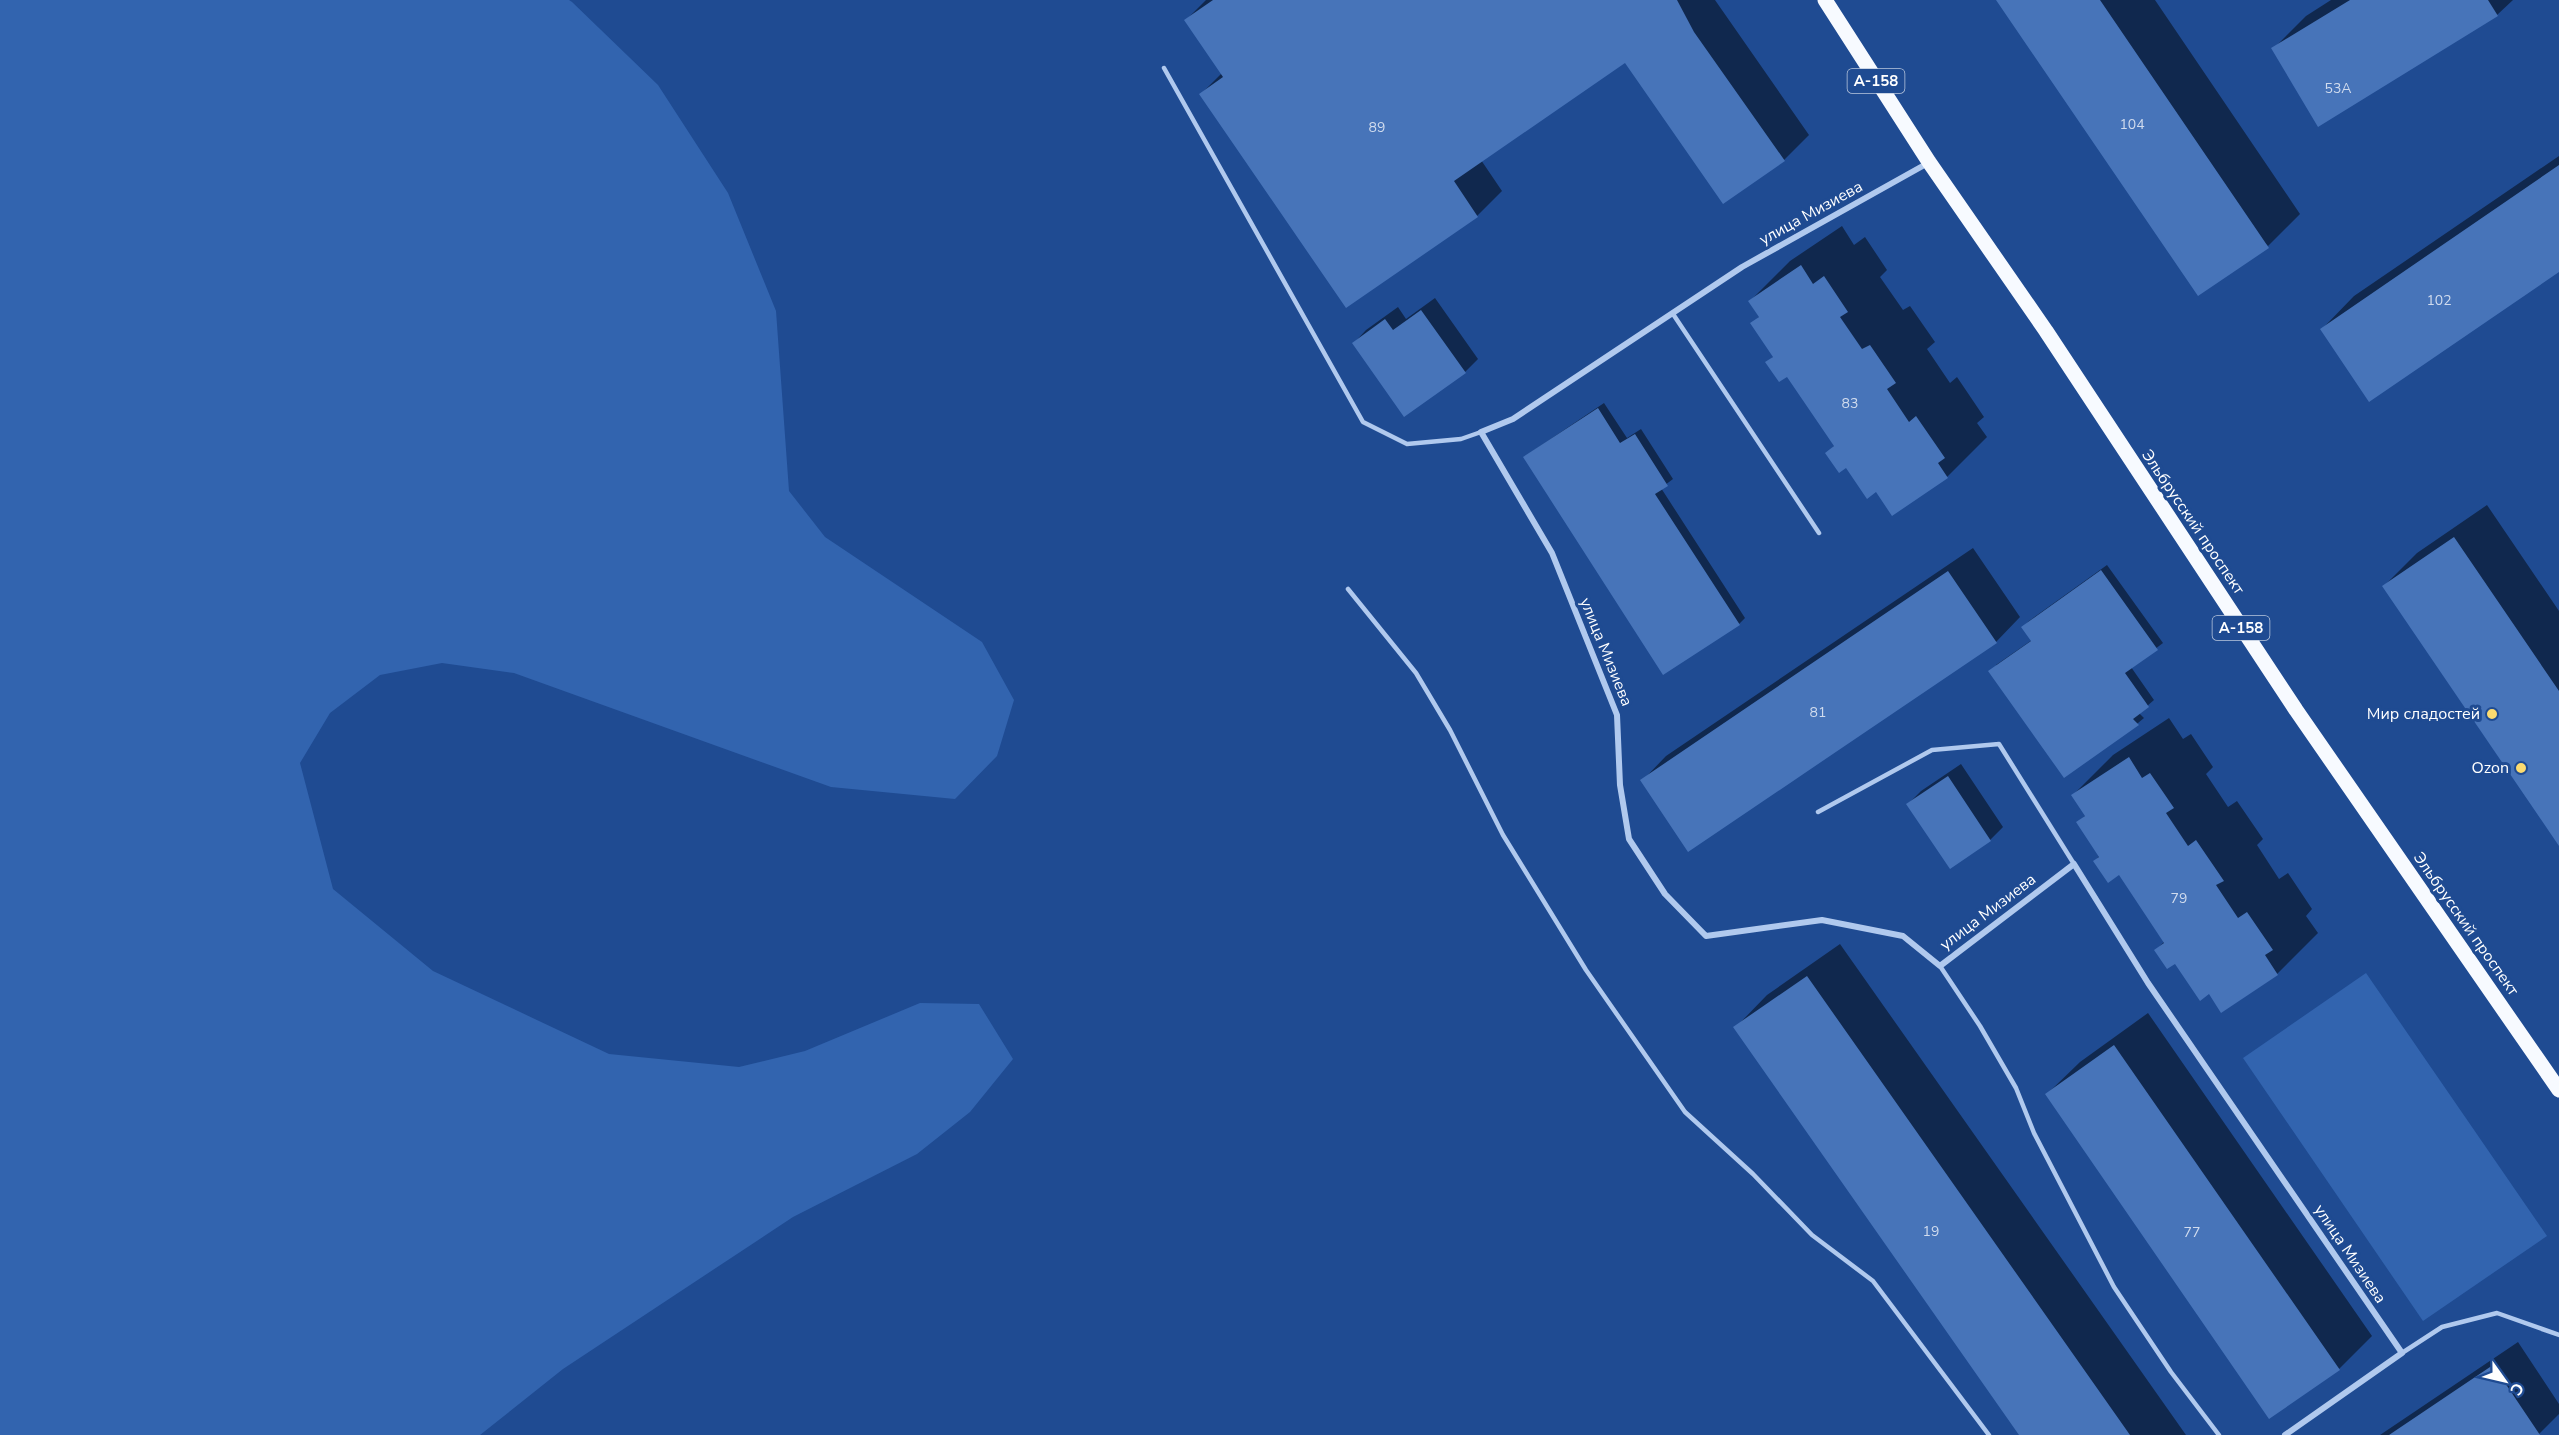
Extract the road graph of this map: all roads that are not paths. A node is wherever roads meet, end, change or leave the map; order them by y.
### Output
1 (1825, 0) edge
2 (1164, 68) dead end
3 (1929, 162) junction
4 (1673, 314) junction
5 (1481, 432) junction
6 (1819, 533) dead end
7 (1348, 589) dead end
8 (1818, 812) dead end
9 (2074, 864) junction
10 (1940, 966) junction
11 (2559, 1090) edge
12 (2559, 1335) edge
13 (2402, 1353) junction
14 (1989, 1435) edge
15 (2219, 1435) edge
16 (2285, 1435) edge

1 - 3 main road, Эльбрусский проспект / А-158
2 - 5 lane
3 - 4 street, улица Мизиева
3 - 11 main road, Эльбрусский проспект / А-158
4 - 5 street, улица Мизиева
4 - 6 lane
5 - 10 street, улица Мизиева
7 - 14 lane
8 - 9 lane
9 - 10 street, улица Мизиева
9 - 13 street, улица Мизиева
10 - 15 lane
12 - 13 lane
13 - 16 street

